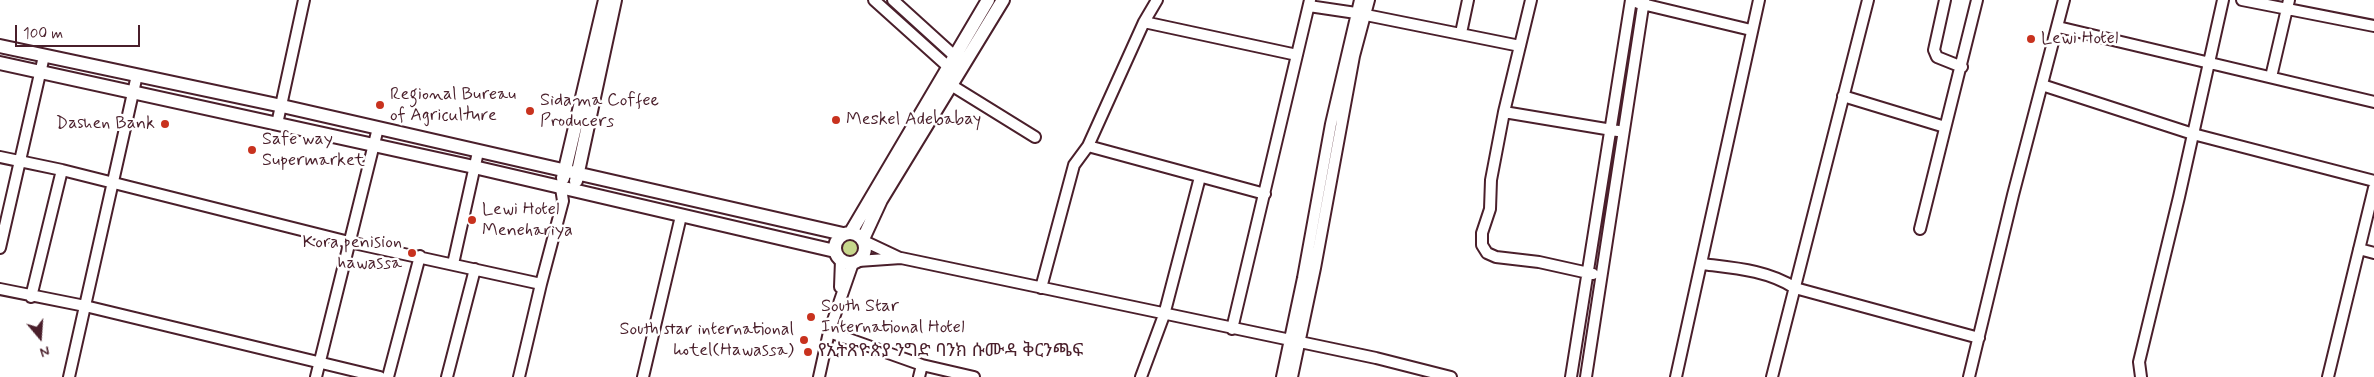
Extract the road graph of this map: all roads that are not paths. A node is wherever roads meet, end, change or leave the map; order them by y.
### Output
1 (304, 0) edge
2 (605, 0) edge
3 (615, 0) edge
4 (874, 0) edge
5 (893, 0) edge
6 (988, 0) edge
7 (1002, 0) edge
8 (1157, 0) edge
9 (1360, 0) edge
10 (1369, 0) edge
11 (1468, 0) edge
12 (1531, 0) edge
13 (1759, 0) edge
14 (1868, 0) edge
15 (1945, 0) edge
16 (1977, 0) edge
17 (2064, 0) edge
18 (2223, 0) edge
19 (2242, 0) edge
20 (1631, 1) edge
21 (1644, 2) edge
22 (1309, 3) edge
23 (2288, 5) edge
24 (1361, 14) junction
25 (1144, 22) junction
26 (2374, 26) edge
27 (2058, 27) junction
28 (1752, 30) junction
29 (1461, 33) junction
30 (0, 46) edge
31 (1520, 46) junction
32 (1297, 55) junction
33 (44, 56) junction
34 (2209, 61) junction
35 (0, 63) edge
36 (1962, 67) junction
37 (955, 70) junction
38 (41, 72) junction
39 (137, 75) junction
40 (2271, 77) junction
41 (2042, 85) junction
42 (133, 91) junction
43 (1842, 96) junction
44 (2374, 102) edge
45 (282, 106) junction
46 (1504, 112) junction
47 (277, 124) junction
48 (1945, 127) junction
49 (378, 128) junction
50 (1612, 130) junction
51 (1624, 132) junction
52 (2193, 134) junction
53 (1035, 136) dead end
54 (373, 146) junction
55 (1088, 146) junction
56 (478, 152) junction
57 (0, 157) edge
58 (20, 162) junction
59 (474, 167) junction
60 (62, 170) junction
61 (571, 173) junction
62 (1200, 177) junction
63 (2374, 181) edge
64 (111, 182) junction
65 (2374, 188) edge
66 (568, 189) junction
67 (1265, 194) junction
68 (681, 216) junction
69 (1920, 229) dead end
70 (847, 233) junction
71 (864, 240) junction
72 (348, 242) junction
73 (0, 248) edge
74 (2359, 249) junction
75 (2374, 253) edge
76 (420, 256) junction
77 (901, 258) junction
78 (846, 259) junction
79 (453, 264) junction
80 (1702, 264) junction
81 (475, 269) junction
82 (1588, 273) junction
83 (1600, 275) junction
84 (541, 284) junction
85 (1041, 288) junction
86 (1795, 288) junction
87 (0, 289) edge
88 (31, 297) junction
89 (85, 306) junction
90 (1164, 315) junction
91 (1232, 329) junction
92 (830, 332) junction
93 (1978, 338) junction
94 (1294, 342) junction
95 (320, 362) junction
96 (922, 365) junction
97 (69, 377) edge
98 (316, 377) edge
99 (380, 377) edge
100 (388, 377) edge
101 (447, 377) edge
102 (519, 377) edge
103 (642, 377) edge
104 (819, 377) edge
105 (919, 377) edge
106 (974, 377) edge
107 (1141, 377) edge
108 (1282, 377) edge
109 (1292, 377) edge
110 (1451, 377) edge
111 (1571, 377) edge
112 (1586, 377) edge
113 (1676, 377) edge
114 (1772, 377) edge
115 (1969, 377) edge
116 (2141, 377) edge
117 (2328, 377) edge

1 - 45 street
2 - 61 main road
3 - 61 main road
4 - 37 street
5 - 37 street
6 - 37 main road
7 - 37 main road
8 - 25 street
9 - 24 street
10 - 24 street
11 - 29 street
12 - 31 street
13 - 28 street
14 - 43 street
15 - 36 street
16 - 36 street
17 - 27 street
18 - 34 street
19 - 23 street
20 - 21 street
20 - 50 street
21 - 28 street
21 - 51 street
22 - 24 street
22 - 32 street
23 - 26 street
23 - 40 street
24 - 29 street
24 - 94 street
25 - 32 street
25 - 55 street
27 - 34 street
27 - 41 street
28 - 80 street
29 - 31 street
30 - 33 main road
31 - 46 street
32 - 67 street
33 - 38 street
33 - 39 main road
34 - 40 street
34 - 52 street
35 - 38 main road
36 - 48 street
37 - 53 street
37 - 70 main road
37 - 71 main road
38 - 42 main road
38 - 58 street
39 - 42 street
39 - 45 main road
40 - 44 street
41 - 52 street
41 - 93 street
42 - 47 main road
42 - 64 street
43 - 48 street
43 - 86 street
45 - 47 street
45 - 49 main road
46 - 50 street
46 - 82 street
47 - 54 main road
48 - 69 street
49 - 54 street
49 - 56 main road
50 - 51 street
50 - 82 street
51 - 83 street
52 - 63 street
52 - 116 street
54 - 59 main road
54 - 72 street
55 - 62 street
55 - 85 street
56 - 59 street
56 - 61 main road
57 - 58 street
58 - 60 street
58 - 73 street
59 - 66 main road
59 - 79 street
60 - 64 street
60 - 88 street
61 - 66 main road
61 - 70 main road
62 - 67 street
62 - 90 street
64 - 72 street
64 - 89 street
65 - 74 street
66 - 68 main road
66 - 84 street
67 - 91 street
68 - 78 main road
68 - 103 street
70 - 71 main road
70 - 78 main road
71 - 77 street
71 - 78 main road
72 - 76 street
72 - 95 street
74 - 75 street
74 - 117 street
76 - 79 street
76 - 100 street
77 - 78 street
77 - 85 street
78 - 92 street
79 - 81 street
80 - 86 street
80 - 113 street
81 - 84 street
81 - 101 street
82 - 83 street
82 - 111 street
83 - 112 street
84 - 102 street
85 - 90 street
86 - 93 street
86 - 114 street
87 - 88 street
88 - 89 street
89 - 95 street
89 - 97 street
90 - 91 street
90 - 107 street
91 - 94 street
92 - 96 street
92 - 104 street
93 - 115 street
94 - 108 street
94 - 109 street
94 - 110 street
95 - 98 street
95 - 99 street
96 - 105 street
96 - 106 street

